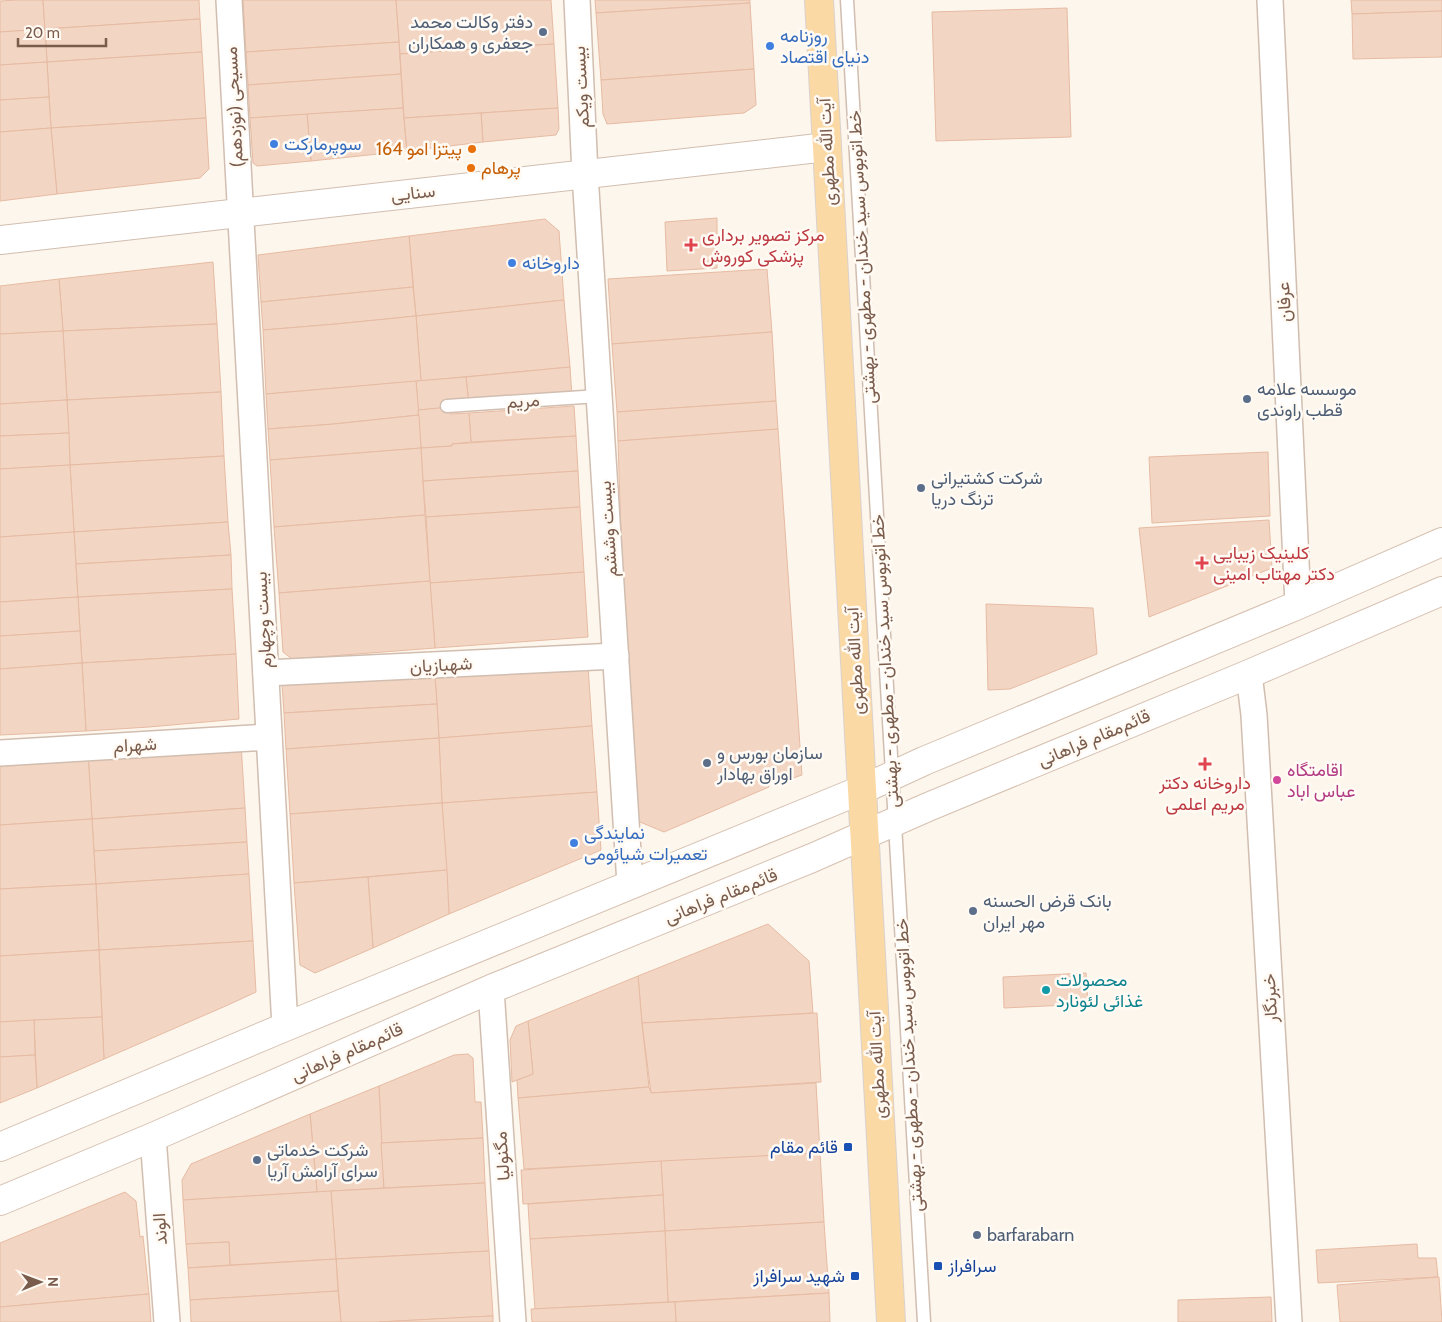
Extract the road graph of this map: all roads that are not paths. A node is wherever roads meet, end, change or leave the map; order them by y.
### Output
1 (229, 0) edge
2 (577, 0) edge
3 (819, 0) edge
4 (847, 0) edge
5 (1270, 0) edge
6 (827, 147) junction
7 (585, 174) junction
8 (240, 213) junction
9 (0, 240) edge
10 (599, 396) junction
11 (447, 406) dead end
12 (1442, 542) edge
13 (1442, 591) edge
14 (1298, 605) junction
15 (616, 656) junction
16 (266, 674) junction
17 (1249, 674) junction
18 (269, 737) junction
19 (0, 753) edge
20 (892, 776) junction
21 (861, 790) junction
22 (895, 821) junction
23 (864, 836) junction
24 (630, 884) junction
25 (491, 989) junction
26 (285, 1027) junction
27 (153, 1137) junction
28 (0, 1148) edge
29 (0, 1201) edge
30 (167, 1322) edge
31 (514, 1322) edge
32 (891, 1322) edge
33 (924, 1322) edge
34 (1289, 1322) edge

1 - 8 street, مسیحی (نوزدهم)
2 - 7 street, بیست ویکم
3 - 6 main road, آیت الله مطهری
4 - 20 lane, خط اتوبوس سید خندان - مطهری - بهشتی
5 - 14 street, عرفان
6 - 7 main road, سنایی
6 - 21 main road, آیت الله مطهری
7 - 8 main road, سنایی
7 - 10 street, بیست وششم
8 - 9 main road, سنایی
8 - 16 street, بیست وچهارم
10 - 11 lane, مریم
10 - 15 street, بیست وششم
12 - 14 main road
13 - 17 main road, قائم‌مقام فراهانی
14 - 20 main road
15 - 16 street, شهبازیان
15 - 24 street, بیست وششم
16 - 18 street, بیست وچهارم
17 - 22 main road, قائم‌مقام فراهانی
17 - 34 street, خبرنگار
18 - 19 street, شهرام
18 - 26 street, بیست وچهارم
20 - 21 main road
20 - 22 lane, خط اتوبوس سید خندان - مطهری - بهشتی
21 - 23 main road, آیت الله مطهری
21 - 24 main road
22 - 23 main road, قائم‌مقام فراهانی
22 - 33 lane, خط اتوبوس سید خندان - مطهری - بهشتی
23 - 25 main road, قائم‌مقام فراهانی
23 - 32 main road, آیت الله مطهری
24 - 26 main road
25 - 27 main road, قائم‌مقام فراهانی
25 - 31 street, مگنولیا
26 - 28 main road
27 - 29 main road, قائم‌مقام فراهانی
27 - 30 street, الوند

